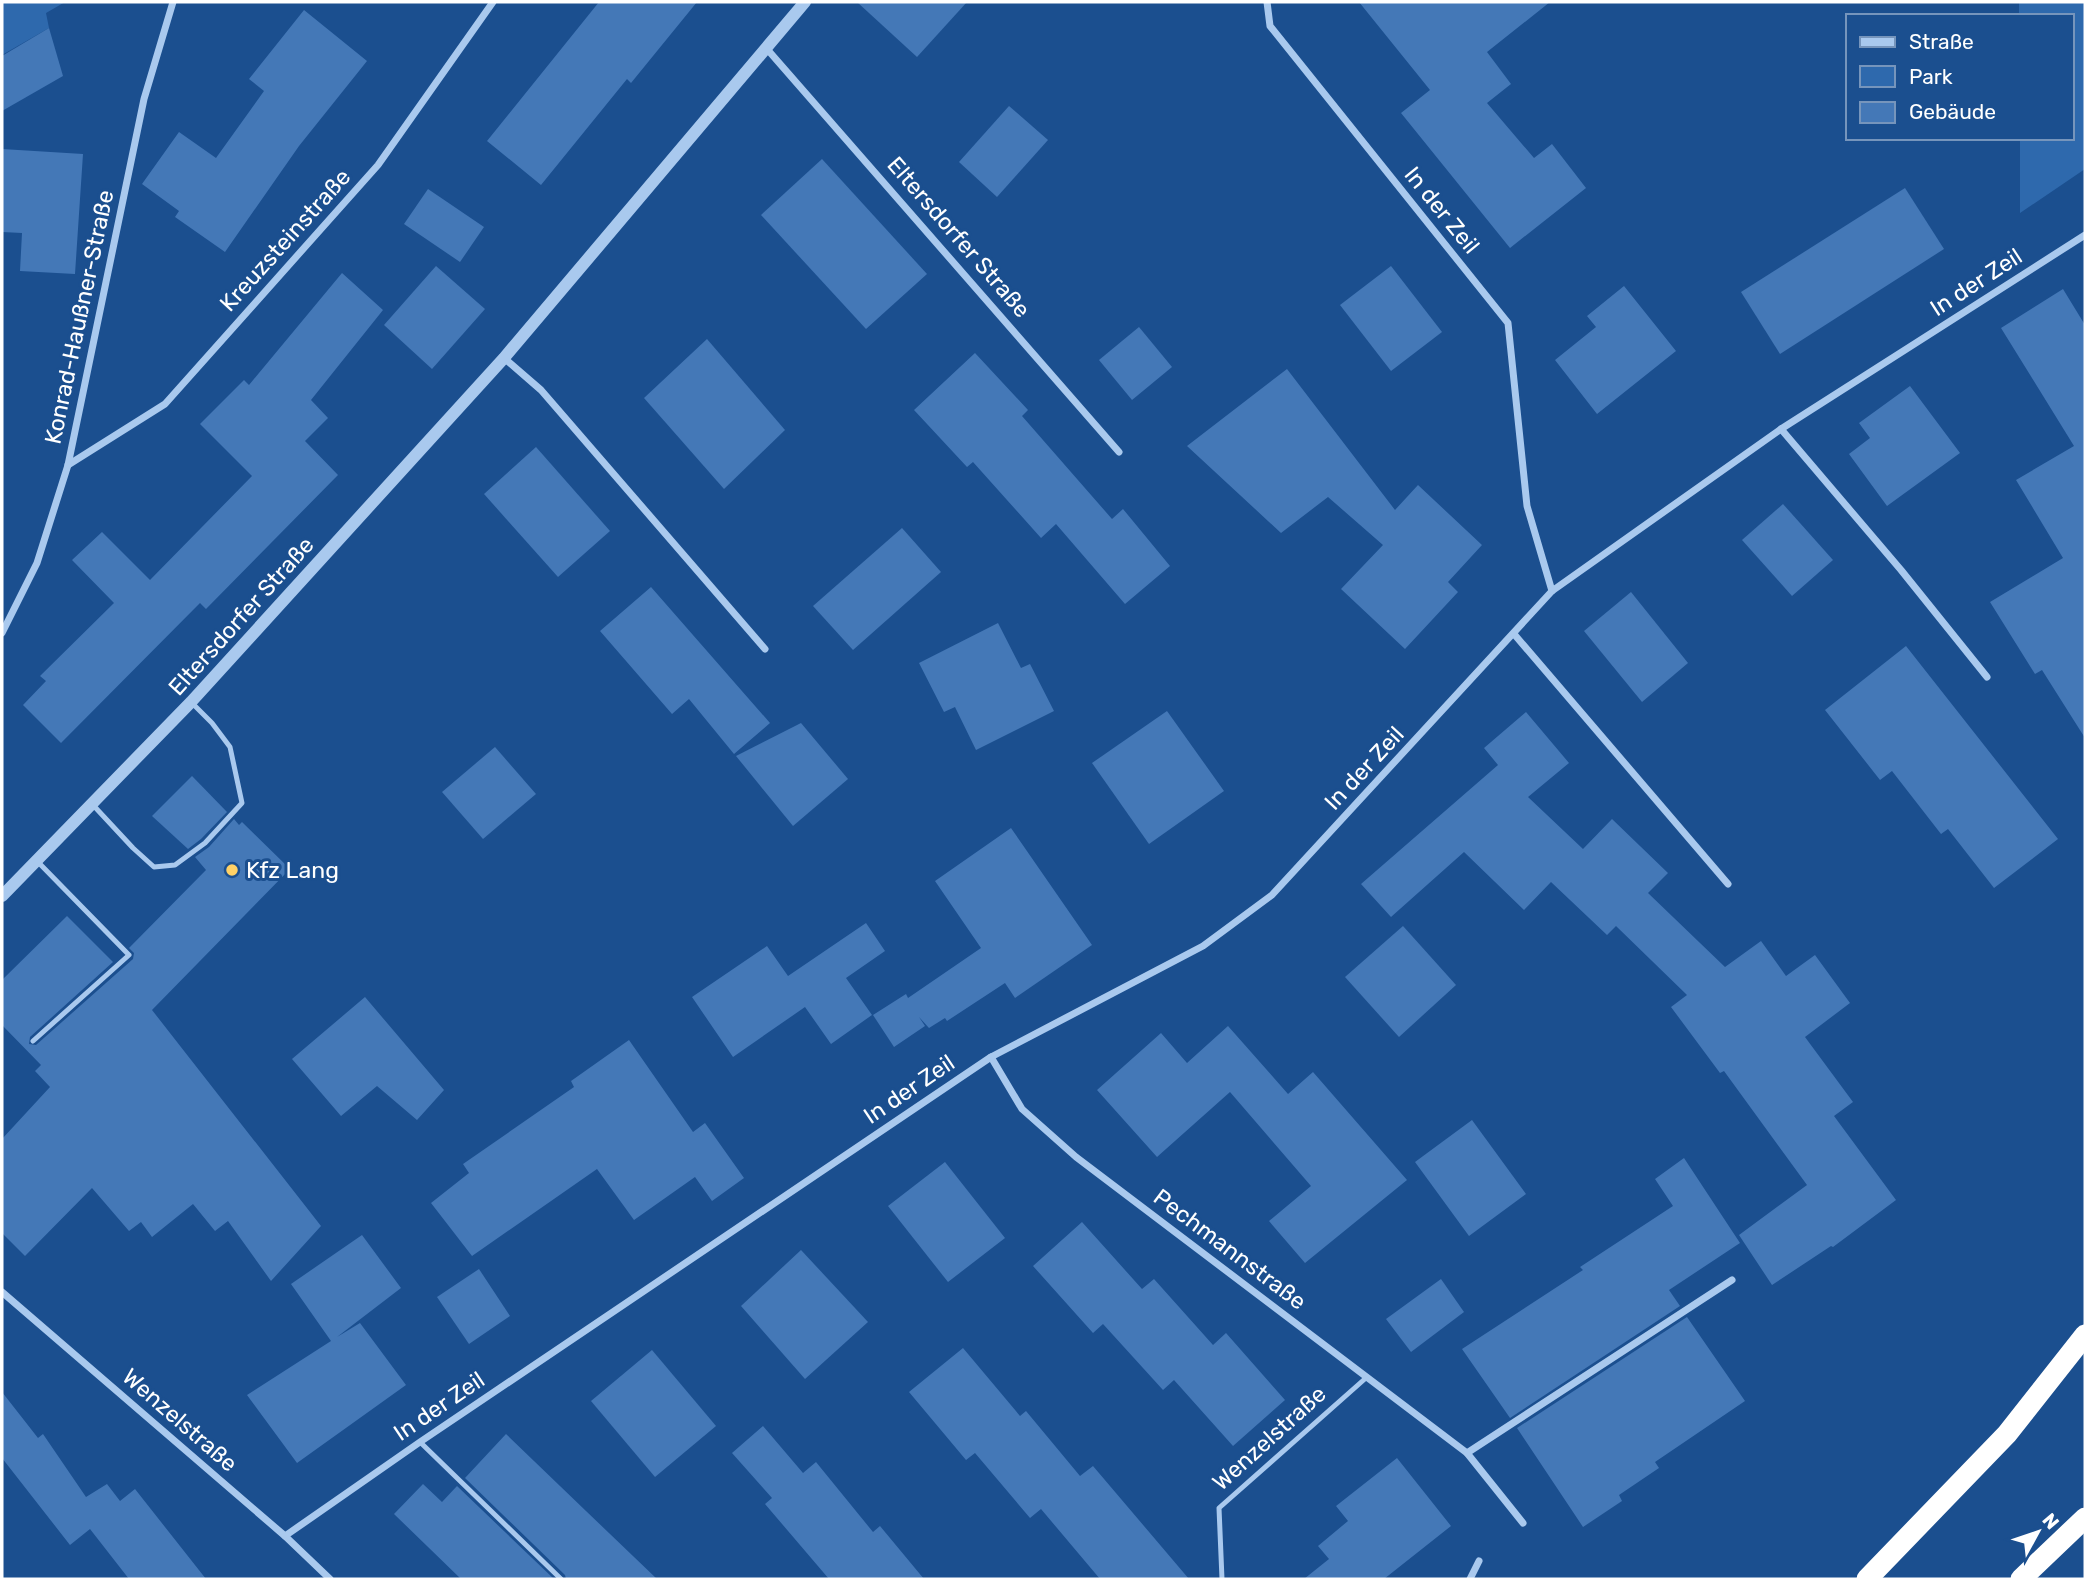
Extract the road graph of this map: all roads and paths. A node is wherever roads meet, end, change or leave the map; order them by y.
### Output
1 (173, 2) edge
2 (493, 2) edge
3 (804, 2) edge
4 (1267, 2) edge
5 (767, 49) junction
6 (2085, 236) edge
7 (504, 358) junction
8 (1781, 429) junction
9 (1119, 452) dead end
10 (68, 465) junction
11 (1552, 591) junction
12 (2, 633) edge
13 (1514, 634) junction
14 (765, 649) dead end
15 (1987, 677) dead end
16 (191, 702) junction
17 (93, 805) junction
18 (37, 861) junction
19 (1728, 884) dead end
20 (2, 896) edge
21 (33, 1041) dead end
22 (990, 1057) junction
23 (1732, 1280) dead end
24 (2, 1292) edge
25 (2085, 1335) edge
26 (1367, 1377) junction
27 (420, 1442) junction
28 (1467, 1453) junction
29 (2085, 1518) edge
30 (1523, 1523) dead end
31 (285, 1536) junction
32 (1479, 1561) dead end
33 (330, 1579) edge
34 (561, 1579) edge
35 (1222, 1579) edge
36 (1470, 1579) edge
37 (1867, 1579) edge
38 (2021, 1579) edge

1 - 10 street, Konrad-Haußner-Straße
2 - 10 street, Kreuzsteinstraße
3 - 5 street, Eltersdorfer Straße
4 - 11 street, In der Zeil
5 - 7 street, Eltersdorfer Straße
5 - 9 street, Eltersdorfer Straße
6 - 8 street, In der Zeil
7 - 14 street
7 - 16 street, Eltersdorfer Straße
8 - 11 street, In der Zeil
8 - 15 street
10 - 12 street, Konrad-Haußner-Straße
11 - 13 street, In der Zeil
13 - 19 street
13 - 22 street, In der Zeil
16 - 17 street, Eltersdorfer Straße
16 - 17 lane
17 - 18 street, Eltersdorfer Straße
18 - 20 street, Eltersdorfer Straße
18 - 21 lane
22 - 26 street, Pechmannstraße
22 - 27 street, In der Zeil
23 - 28 street
24 - 31 street, Wenzelstraße
25 - 37 highway
26 - 28 street, Pechmannstraße
26 - 35 lane, Wenzelstraße
27 - 31 street, In der Zeil
27 - 34 lane
28 - 30 street, Pechmannstraße
29 - 38 highway
31 - 33 street, Wenzelstraße
32 - 36 street

